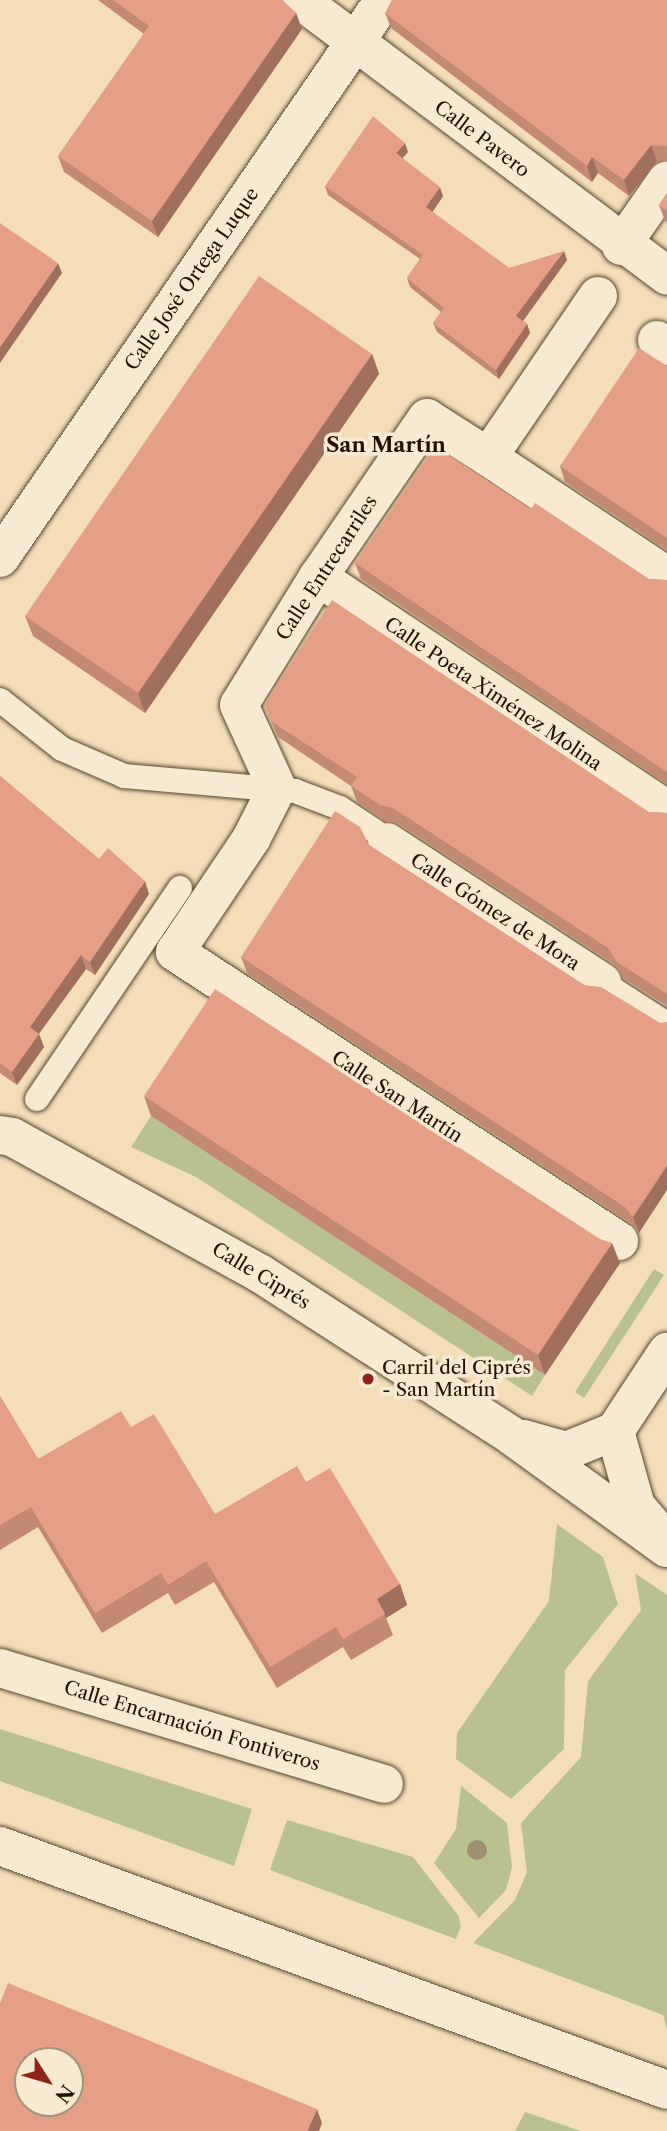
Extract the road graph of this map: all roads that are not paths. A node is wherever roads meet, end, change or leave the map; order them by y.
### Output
1 (300, 0) edge
2 (384, 0) edge
3 (355, 42) junction
4 (667, 180) edge
5 (621, 246) junction
6 (667, 276) edge
7 (598, 296) dead end
8 (488, 457) junction
9 (0, 558) edge
10 (667, 576) edge
11 (318, 577) junction
12 (0, 700) edge
13 (277, 788) junction
14 (667, 810) edge
15 (382, 837) joint
16 (180, 888) dead end
17 (608, 985) joint
18 (667, 1024) edge
19 (37, 1099) dead end
20 (0, 1135) edge
21 (619, 1241) dead end
22 (667, 1352) edge
23 (615, 1430) junction
24 (512, 1436) junction
25 (667, 1542) edge
26 (667, 1548) edge
27 (0, 1668) edge
28 (384, 1784) dead end
29 (0, 1846) edge
30 (667, 2090) edge

1 - 3 street, Calle Pavero
2 - 3 street, Calle José Ortega Luque
3 - 5 street, Calle Pavero
3 - 9 street, Calle José Ortega Luque
4 - 5 street
5 - 6 street, Calle Pavero
7 - 8 street
8 - 10 street
8 - 11 street, Calle Entrecarriles
11 - 13 street, Calle Entrecarriles
11 - 14 street, Calle Poeta Ximénez Molina
12 - 13 lane, Calle Gómez de Mora
13 - 15 lane, Calle Gómez de Mora
13 - 21 street, Calle San Martín
15 - 17 street, Calle Gómez de Mora
16 - 19 lane
17 - 18 lane, Calle Gómez de Mora
20 - 24 street, Calle Ciprés
22 - 23 street
23 - 24 street, Calle Ciprés
23 - 25 street
24 - 26 street, Calle Ciprés
27 - 28 street, Calle Encarnación Fontiveros
29 - 30 street

